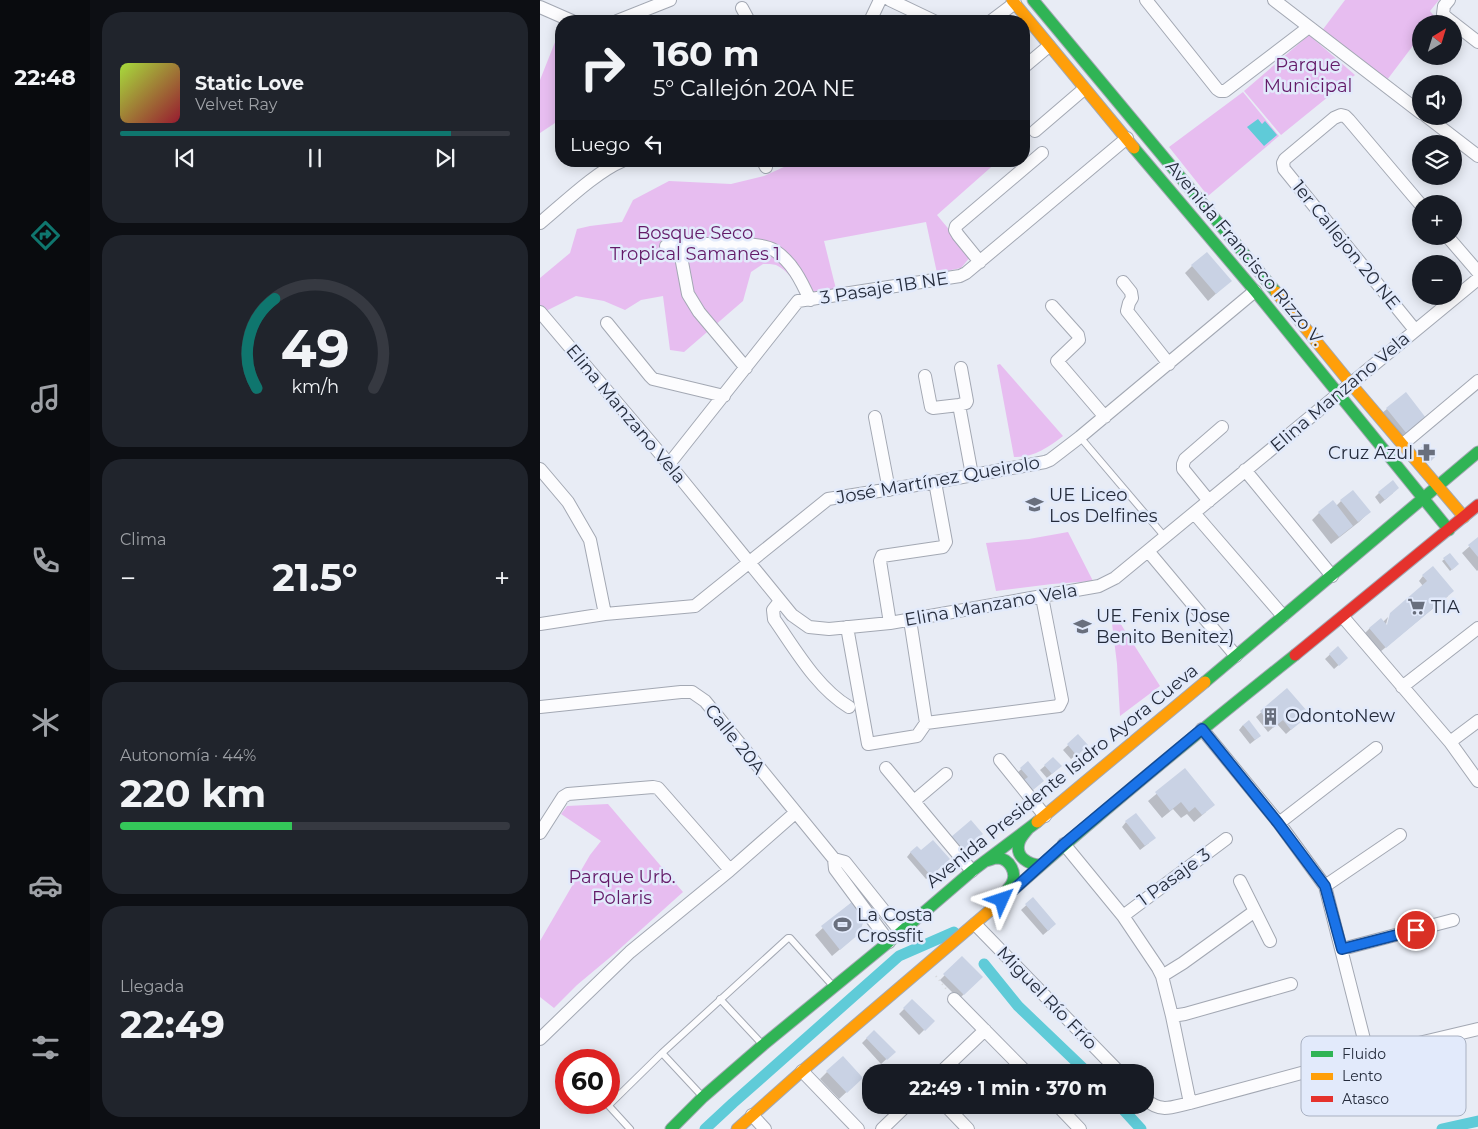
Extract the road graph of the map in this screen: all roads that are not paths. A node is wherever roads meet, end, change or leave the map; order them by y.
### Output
1 (670, 0) edge
2 (880, 0) edge
3 (890, 0) edge
4 (1033, 0) edge
5 (1146, 0) edge
6 (1274, 0) edge
7 (1013, 2) edge
8 (1446, 3) edge
9 (540, 7) edge
10 (742, 8) dead end
11 (558, 15) edge
12 (636, 15) edge
13 (746, 15) edge
14 (874, 15) edge
15 (921, 15) edge
16 (998, 15) edge
17 (1024, 15) edge
18 (1030, 23) edge
19 (1309, 27) junction
20 (1478, 42) edge
21 (1049, 46) junction
22 (1030, 62) edge
23 (1084, 89) junction
24 (1412, 106) edge
25 (1438, 125) edge
26 (1035, 131) dead end
27 (1127, 138) junction
28 (1042, 153) dead end
29 (1478, 156) edge
30 (1030, 163) edge
31 (611, 167) edge
32 (1026, 167) edge
33 (1413, 195) edge
34 (540, 223) edge
35 (1455, 245) edge
36 (666, 246) dead end
37 (679, 246) junction
38 (980, 262) junction
39 (1478, 272) edge
40 (1478, 278) edge
41 (1123, 282) dead end
42 (1255, 291) junction
43 (810, 300) junction
44 (1052, 306) dead end
45 (540, 312) edge
46 (607, 323) dead end
47 (1416, 330) junction
48 (1169, 364) junction
49 (746, 368) junction
50 (961, 368) dead end
51 (925, 376) dead end
52 (1478, 381) edge
53 (1351, 384) junction
54 (1339, 394) junction
55 (724, 396) junction
56 (959, 405) junction
57 (875, 417) dead end
58 (1105, 417) junction
59 (1222, 427) dead end
60 (1080, 437) junction
61 (1404, 444) junction
62 (1478, 452) edge
63 (669, 464) junction
64 (540, 469) edge
65 (1245, 470) junction
66 (972, 475) junction
67 (935, 482) junction
68 (1438, 486) junction
69 (889, 490) junction
70 (1424, 498) junction
71 (1209, 501) junction
72 (1478, 506) edge
73 (1194, 513) junction
74 (1464, 517) junction
75 (1449, 530) junction
76 (1165, 537) junction
77 (1148, 551) junction
78 (749, 562) junction
79 (1332, 576) junction
80 (1042, 597) junction
81 (780, 601) junction
82 (605, 614) junction
83 (1283, 616) junction
84 (1343, 617) junction
85 (910, 620) junction
86 (890, 623) junction
87 (540, 624) edge
88 (847, 627) junction
89 (1478, 628) edge
90 (1236, 656) junction
91 (1402, 687) junction
92 (540, 707) edge
93 (849, 707) dead end
94 (1478, 721) edge
95 (926, 723) junction
96 (1202, 729) junction
97 (1450, 742) junction
98 (1376, 748) dead end
99 (1000, 760) dead end
100 (886, 768) dead end
101 (946, 774) dead end
102 (1478, 781) edge
103 (914, 801) junction
104 (795, 813) junction
105 (1044, 816) junction
106 (1278, 823) junction
107 (1028, 828) junction
108 (540, 833) edge
109 (1400, 835) dead end
110 (1226, 839) dead end
111 (1064, 844) junction
112 (834, 859) junction
113 (986, 861) junction
114 (1041, 864) junction
115 (730, 870) junction
116 (972, 871) junction
117 (1240, 881) dead end
118 (1325, 886) junction
119 (988, 911) junction
120 (1255, 911) junction
121 (1123, 916) junction
122 (1453, 920) dead end
123 (975, 924) junction
124 (901, 932) junction
125 (1270, 940) dead end
126 (889, 942) junction
127 (1342, 949) junction
128 (1162, 976) junction
129 (1291, 984) dead end
130 (834, 987) junction
131 (720, 999) junction
132 (954, 999) road end
133 (1172, 1016) junction
134 (1478, 1029) edge
135 (985, 1030) junction
136 (1363, 1036) edge
137 (1448, 1036) edge
138 (540, 1039) edge
139 (763, 1045) junction
140 (662, 1053) junction
141 (949, 1064) edge
142 (1018, 1064) edge
143 (1111, 1064) edge
144 (802, 1071) junction
145 (1301, 1073) edge
146 (703, 1097) junction
147 (1190, 1103) junction
148 (1154, 1106) edge
149 (898, 1114) edge
150 (953, 1114) edge
151 (1066, 1114) edge
152 (752, 1115) junction
153 (630, 1129) edge
154 (671, 1129) edge
155 (736, 1129) edge
156 (765, 1129) edge
157 (858, 1129) edge
158 (882, 1129) edge
159 (968, 1129) edge
160 (1080, 1129) edge

1 - 12 street
2 - 14 street
3 - 15 street
4 - 53 main road, Avenida Francisco Rizzo V.
5 - 19 street
6 - 19 street
7 - 16 street
7 - 17 main road, Avenida Francisco Rizzo V.
8 - 20 street
9 - 11 street
10 - 13 street
18 - 21 main road, Avenida Francisco Rizzo V.
19 - 24 street
21 - 22 street
21 - 23 main road, Avenida Francisco Rizzo V.
23 - 26 street
23 - 27 main road, Avenida Francisco Rizzo V.
25 - 29 street
27 - 38 street, 3 Pasaje 1B NE
27 - 42 main road, Avenida Francisco Rizzo V.
28 - 30 street
31 - 34 street
32 - 38 street
33 - 47 street, 1er Callejon 20 NE
35 - 39 street
36 - 37 street
37 - 43 street
37 - 49 street
38 - 43 street, 3 Pasaje 1B NE
40 - 47 street, Elina Manzano Vela
41 - 48 street
42 - 48 street, José Martínez Queirolo
42 - 54 main road, Avenida Francisco Rizzo V.
43 - 49 street, 3 Pasaje 1B NE
44 - 58 street
45 - 63 street, Elina Manzano Vela
46 - 55 street
47 - 53 street, Elina Manzano Vela
48 - 58 street, José Martínez Queirolo
49 - 55 street, 3 Pasaje 1B NE
50 - 56 street
51 - 56 street
52 - 61 street
53 - 54 street, Elina Manzano Vela
53 - 61 main road, Avenida Francisco Rizzo V.
54 - 65 street, Elina Manzano Vela
54 - 70 main road, Avenida Francisco Rizzo V.
55 - 63 street, 3 Pasaje 1B NE
56 - 66 street
57 - 69 street
58 - 60 street, José Martínez Queirolo
59 - 71 street
60 - 66 street, José Martínez Queirolo
60 - 76 lane
61 - 68 main road, Avenida Francisco Rizzo V.
62 - 68 main road, Avenida Presidente Isidro Ayora Cueva
63 - 78 street, Elina Manzano Vela
64 - 82 street
65 - 71 street, Elina Manzano Vela
65 - 79 street
66 - 67 street, José Martínez Queirolo
67 - 69 street, José Martínez Queirolo
67 - 86 street
68 - 70 main road, Avenida Presidente Isidro Ayora Cueva
68 - 74 main road, Avenida Francisco Rizzo V.
69 - 78 street, José Martínez Queirolo
70 - 75 main road, Avenida Francisco Rizzo V.
70 - 79 main road, Avenida Presidente Isidro Ayora Cueva
71 - 73 street, Elina Manzano Vela
72 - 74 main road
73 - 76 street, Elina Manzano Vela
73 - 83 street
74 - 75 main road
75 - 84 main road
76 - 77 street, Elina Manzano Vela
77 - 80 street, Elina Manzano Vela
77 - 90 street
78 - 81 street, Elina Manzano Vela
78 - 82 street, José Martínez Queirolo
79 - 83 main road, Avenida Presidente Isidro Ayora Cueva
80 - 85 street, Elina Manzano Vela
80 - 95 street
81 - 88 street, Elina Manzano Vela
81 - 93 street
82 - 87 street, José Martínez Queirolo
83 - 90 main road, Avenida Presidente Isidro Ayora Cueva
84 - 91 street
84 - 96 main road
85 - 86 street, Elina Manzano Vela
85 - 95 street
86 - 88 street, Elina Manzano Vela
88 - 95 street
89 - 91 street
90 - 105 main road, Avenida Presidente Isidro Ayora Cueva
91 - 97 street
92 - 104 street, Calle 20A
94 - 97 street
96 - 106 street
96 - 111 main road
97 - 102 street
98 - 106 street
99 - 105 street
100 - 103 street
101 - 103 street
103 - 116 street
104 - 112 street, Calle 20A
104 - 115 street
105 - 107 main road, Avenida Presidente Isidro Ayora Cueva
106 - 118 street
107 - 113 main road, Avenida Presidente Isidro Ayora Cueva
107 - 114 main road
108 - 115 street
109 - 118 street
110 - 121 street, 1 Pasaje 3
111 - 114 main road
111 - 121 street
112 - 124 street, Calle 20A
112 - 126 street, Calle 20A
113 - 116 main road, Avenida Presidente Isidro Ayora Cueva
113 - 119 main road
114 - 119 main road
115 - 138 street
116 - 124 main road, Avenida Presidente Isidro Ayora Cueva
117 - 120 street
118 - 127 street
119 - 123 main road
120 - 125 street
120 - 128 street
121 - 128 street
122 - 127 street
123 - 143 street, Miguel Río Frío
123 - 144 main road
124 - 126 main road, Avenida Presidente Isidro Ayora Cueva
126 - 130 main road, Avenida Presidente Isidro Ayora Cueva
127 - 136 street
128 - 133 street
129 - 133 street
130 - 131 lane
130 - 139 main road, Avenida Presidente Isidro Ayora Cueva
131 - 139 lane
131 - 140 lane
132 - 135 street
133 - 147 street
134 - 137 street
135 - 141 street
135 - 142 street
139 - 146 main road, Avenida Presidente Isidro Ayora Cueva
140 - 146 lane
140 - 153 lane
144 - 152 main road
144 - 157 street
145 - 147 street
146 - 154 main road, Avenida Presidente Isidro Ayora Cueva
147 - 148 street
149 - 158 street
150 - 159 street
151 - 160 street
152 - 155 main road
152 - 156 street

